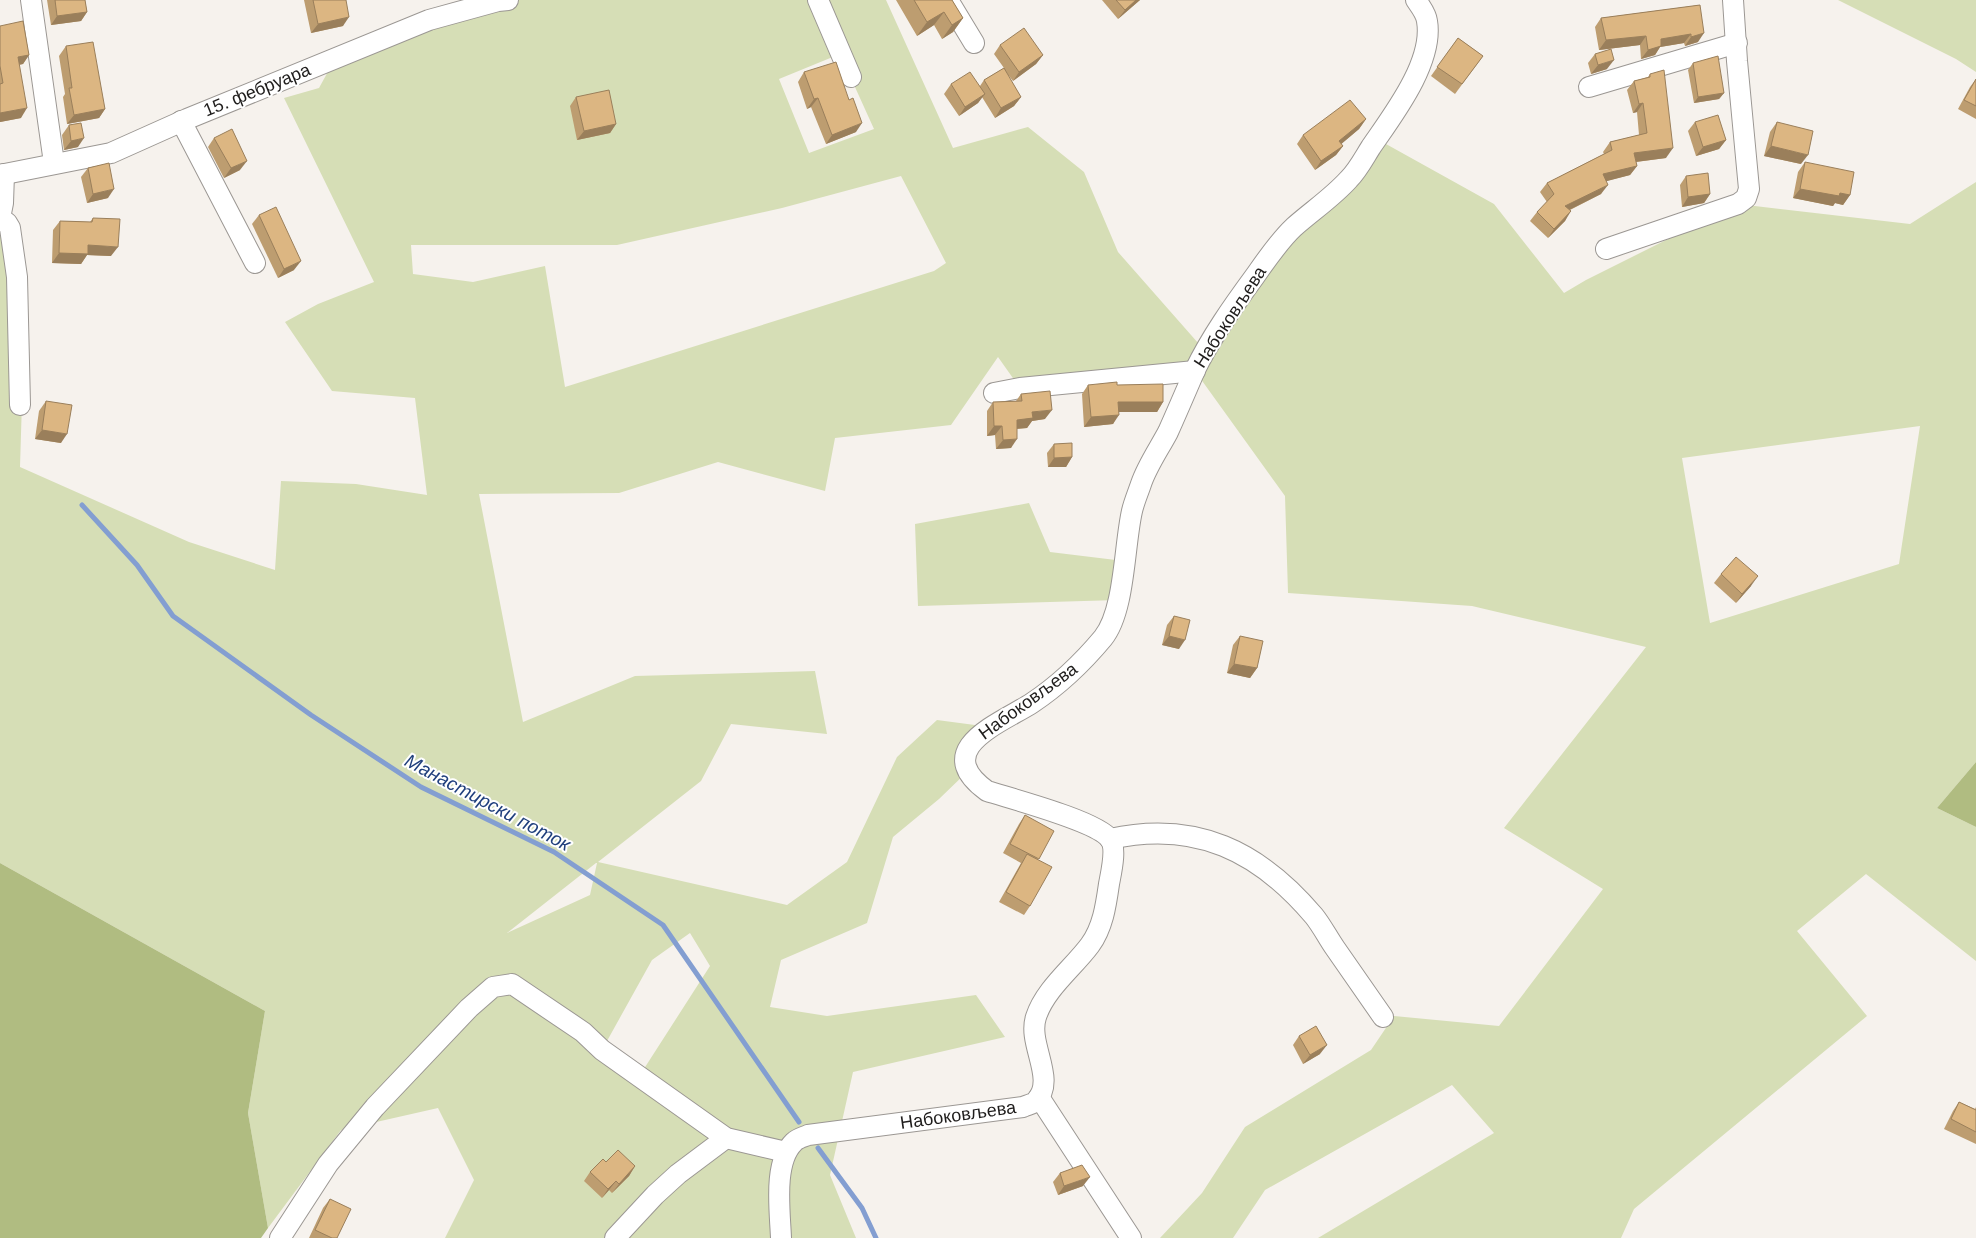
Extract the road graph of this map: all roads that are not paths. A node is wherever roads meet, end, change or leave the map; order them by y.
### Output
1 (31, 0) edge
2 (508, 0) edge
3 (818, 0) edge
4 (948, 0) edge
5 (1416, 0) edge
6 (1734, 0) edge
7 (1737, 42) junction
8 (974, 43) dead end
9 (851, 77) dead end
10 (1589, 87) dead end
11 (182, 121) junction
12 (54, 163) junction
13 (2, 174) edge
14 (0, 218) edge
15 (1606, 249) dead end
16 (255, 263) dead end
17 (1195, 371) junction
18 (994, 393) dead end
19 (20, 405) dead end
20 (1110, 839) junction
21 (1383, 1016) dead end
22 (1039, 1096) junction
23 (726, 1138) junction
24 (786, 1152) junction
25 (280, 1238) edge
26 (615, 1238) edge
27 (781, 1238) edge
28 (1131, 1238) edge

1 - 12 street
2 - 11 street, 15. фебруара
3 - 9 street
4 - 8 street
5 - 17 street, Набоковљева
6 - 7 street
7 - 10 street
7 - 15 street
11 - 12 street, 15. фебруара
11 - 16 street
12 - 13 street, 15. фебруара
13 - 14 street, 15. фебруара
14 - 19 street, 15. фебруара
17 - 18 street
17 - 20 street, Набоковљева
20 - 21 street
20 - 22 street, Набоковљева
22 - 24 street, Набоковљева
22 - 28 street
23 - 24 street
23 - 25 street
23 - 26 street
24 - 27 street

